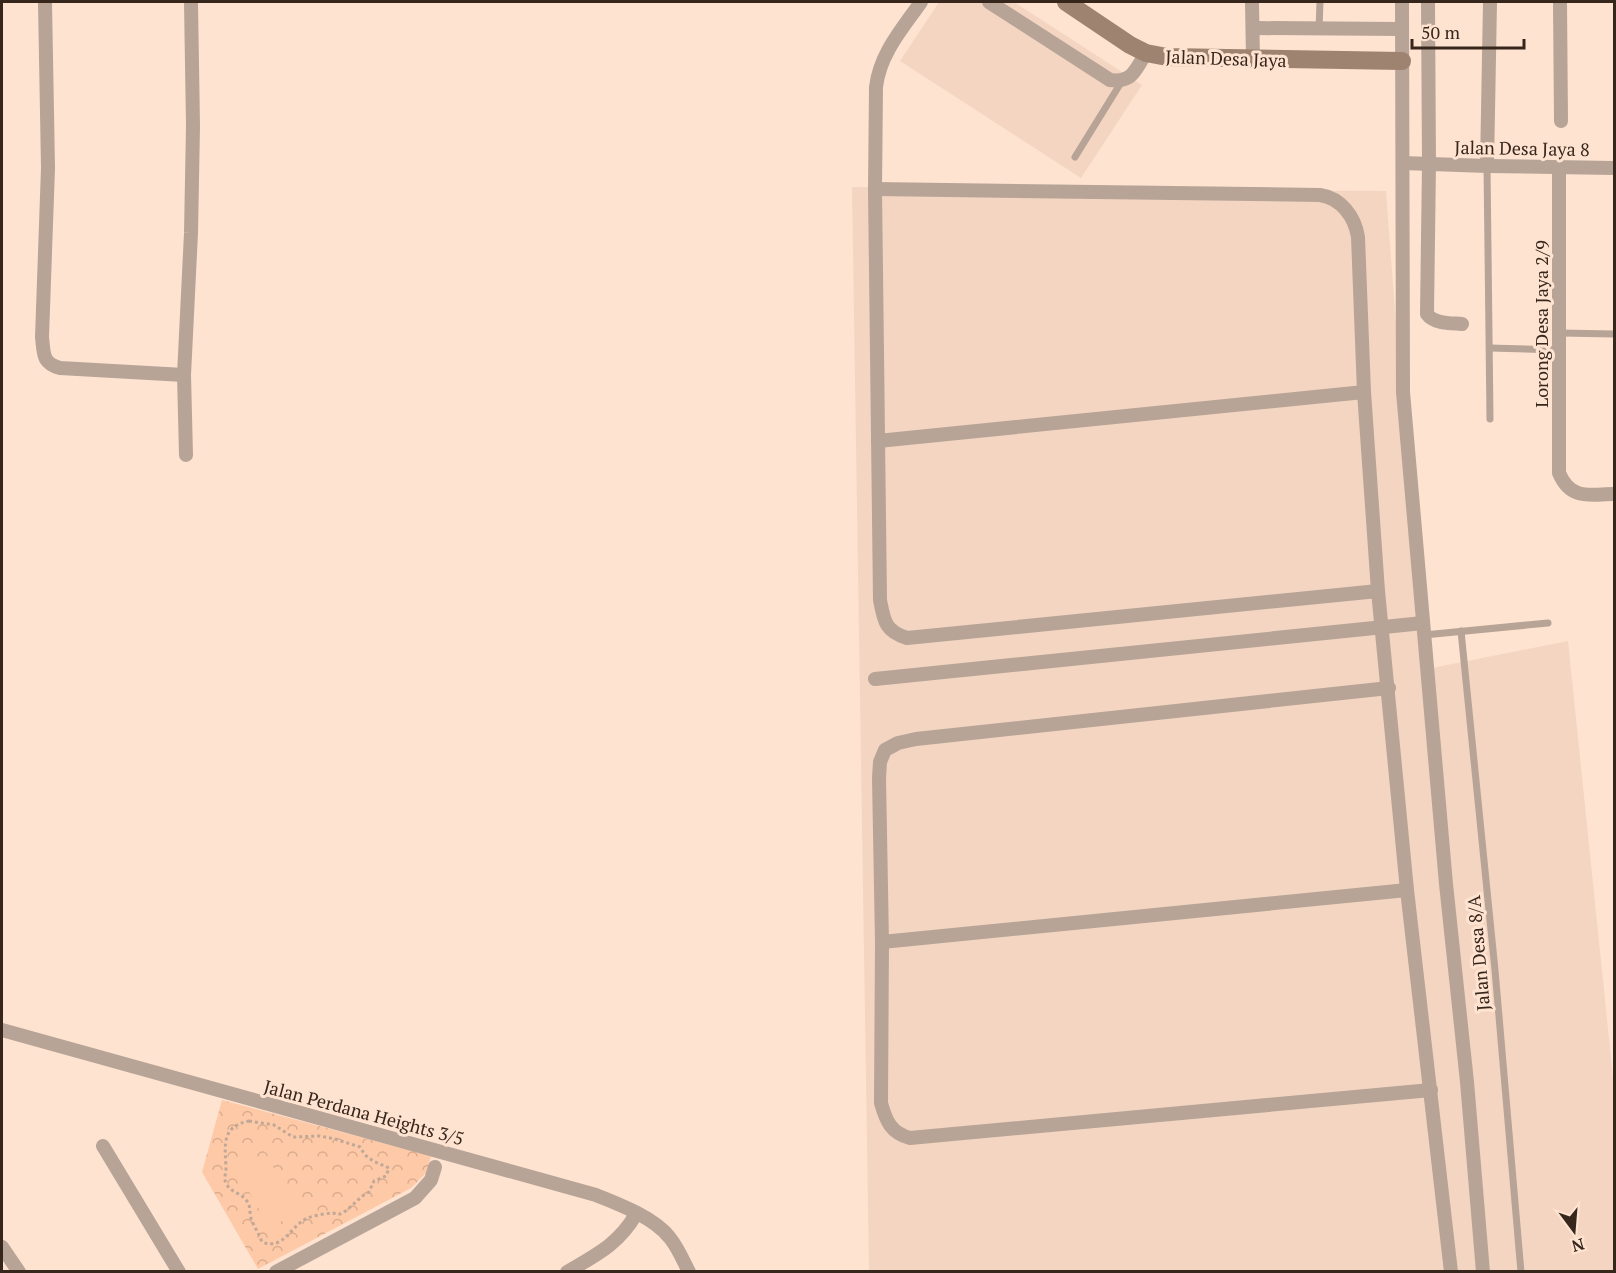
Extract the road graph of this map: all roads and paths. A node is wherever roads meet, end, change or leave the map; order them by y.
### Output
1 (45, 2) edge
2 (190, 2) edge
3 (921, 2) edge
4 (989, 2) edge
5 (1066, 2) edge
6 (1252, 2) edge
7 (1320, 2) edge
8 (1402, 2) edge
9 (1428, 2) edge
10 (1490, 2) edge
11 (1560, 2) edge
12 (1252, 28) junction
13 (1319, 29) junction
14 (1401, 29) junction
15 (1146, 53) junction
16 (1253, 60) junction
17 (1402, 61) junction
18 (1122, 81) junction
19 (1561, 121) dead end
20 (1075, 157) dead end
21 (1403, 163) junction
22 (1430, 164) junction
23 (1487, 166) junction
24 (1559, 168) junction
25 (1614, 168) edge
26 (875, 189) junction
27 (1462, 324) dead end
28 (1560, 333) junction
29 (1614, 333) edge
30 (1490, 348) junction
31 (1560, 350) junction
32 (184, 375) junction
33 (1364, 392) junction
34 (1490, 419) dead end
35 (878, 441) junction
36 (186, 455) dead end
37 (1614, 494) edge
38 (1378, 591) junction
39 (1548, 623) dead end
40 (1382, 628) junction
41 (1423, 629) junction
42 (1461, 631) junction
43 (875, 679) dead end
44 (1389, 688) junction
45 (1407, 890) junction
46 (882, 942) junction
47 (2, 1030) edge
48 (1431, 1090) junction
49 (236, 1124) joint
50 (104, 1146) dead end
51 (435, 1167) dead end
52 (636, 1214) junction
53 (2, 1247) edge
54 (19, 1272) edge
55 (179, 1272) edge
56 (276, 1272) edge
57 (567, 1272) edge
58 (689, 1272) edge
59 (1451, 1272) edge
60 (1483, 1272) edge
61 (1521, 1272) edge

1 - 32 street
2 - 32 street
3 - 26 street
4 - 18 street
5 - 15 street, Jalan Desa Jaya
6 - 12 street
7 - 13 lane
8 - 14 street
9 - 22 street, Jalan Desa Jaya 8
10 - 23 street
11 - 19 street
12 - 13 street
12 - 16 street
13 - 14 street
14 - 17 street
15 - 16 street, Jalan Desa Jaya
15 - 18 street
16 - 17 street, Jalan Desa Jaya
17 - 21 street
18 - 20 lane
21 - 22 street, Jalan Desa Jaya 8
21 - 41 street
22 - 23 street, Jalan Desa Jaya 8
22 - 27 street, Jalan Desa Jaya 8
23 - 24 street, Jalan Desa Jaya 8
23 - 30 lane
24 - 25 street, Jalan Desa Jaya 8
24 - 28 street, Lorong Desa Jaya 2/9
26 - 33 street
26 - 35 street
28 - 29 lane
28 - 31 street, Lorong Desa Jaya 2/9
30 - 31 lane
30 - 34 lane
31 - 37 street, Lorong Desa Jaya 2/9
32 - 36 street
33 - 35 street
33 - 38 street
35 - 38 street
38 - 40 street
39 - 42 lane
40 - 41 street
40 - 43 street
40 - 44 street
41 - 42 lane
41 - 60 street
42 - 61 lane, Jalan Desa 8/A
44 - 45 street
44 - 46 street
45 - 46 street
45 - 48 street
46 - 48 street
47 - 52 street, Jalan Perdana Heights 3/5
48 - 59 street
49 - 49 path
50 - 55 street
51 - 56 street
52 - 57 street
52 - 58 street, Jalan Perdana Heights 3/5
53 - 54 street

